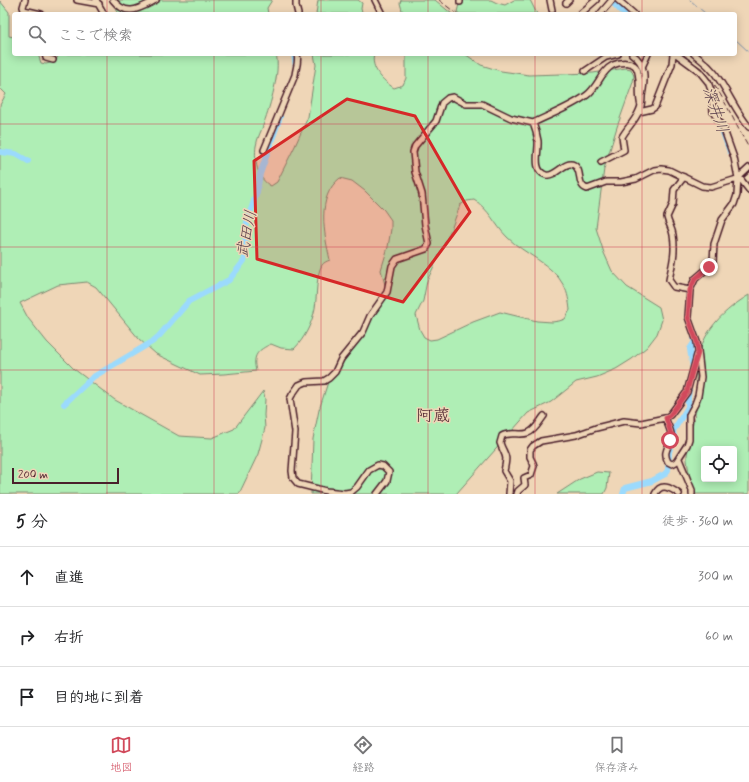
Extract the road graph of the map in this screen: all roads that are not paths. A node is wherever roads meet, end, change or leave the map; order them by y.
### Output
1 (25, 0) edge
2 (77, 0) edge
3 (113, 0) edge
4 (156, 0) edge
5 (296, 0) edge
6 (374, 0) edge
7 (550, 0) edge
8 (596, 0) edge
9 (612, 0) edge
10 (618, 0) edge
11 (97, 2) edge
12 (628, 9) junction
13 (552, 10) dead end
14 (32, 12) edge
15 (103, 12) edge
16 (298, 12) edge
17 (381, 12) edge
18 (582, 12) edge
19 (602, 12) edge
20 (625, 12) edge
21 (632, 12) edge
22 (46, 56) edge
23 (298, 56) edge
24 (610, 56) edge
25 (635, 56) edge
26 (647, 56) edge
27 (674, 56) edge
28 (676, 56) edge
29 (696, 56) edge
30 (53, 60) dead end
31 (642, 67) junction
32 (585, 71) dead end
33 (640, 109) junction
34 (533, 123) junction
35 (749, 126) edge
36 (264, 150) dead end
37 (601, 162) dead end
38 (749, 168) edge
39 (684, 177) junction
40 (737, 179) junction
41 (749, 190) edge
42 (690, 290) junction
43 (698, 353) junction
44 (544, 416) dead end
45 (666, 418) junction
46 (679, 459) junction
47 (377, 494) edge
48 (509, 494) edge
49 (517, 494) edge
50 (656, 494) edge
51 (679, 494) edge
52 (692, 494) edge

1 - 14 street
2 - 11 street
3 - 4 street
5 - 16 street
6 - 17 street
7 - 13 street
8 - 18 street
9 - 19 street
10 - 12 street
11 - 15 street
12 - 20 street
12 - 21 street
22 - 30 street
23 - 36 street
24 - 32 street
25 - 31 street
26 - 31 street
27 - 33 street
28 - 40 street
29 - 35 street
31 - 33 street
33 - 34 street
33 - 37 street
34 - 39 street
34 - 47 street
38 - 40 street
39 - 40 street
39 - 42 street
40 - 41 street
40 - 42 street
42 - 43 street
43 - 45 street
43 - 46 street
44 - 48 street
45 - 46 street
45 - 49 street
46 - 52 street
50 - 51 street

